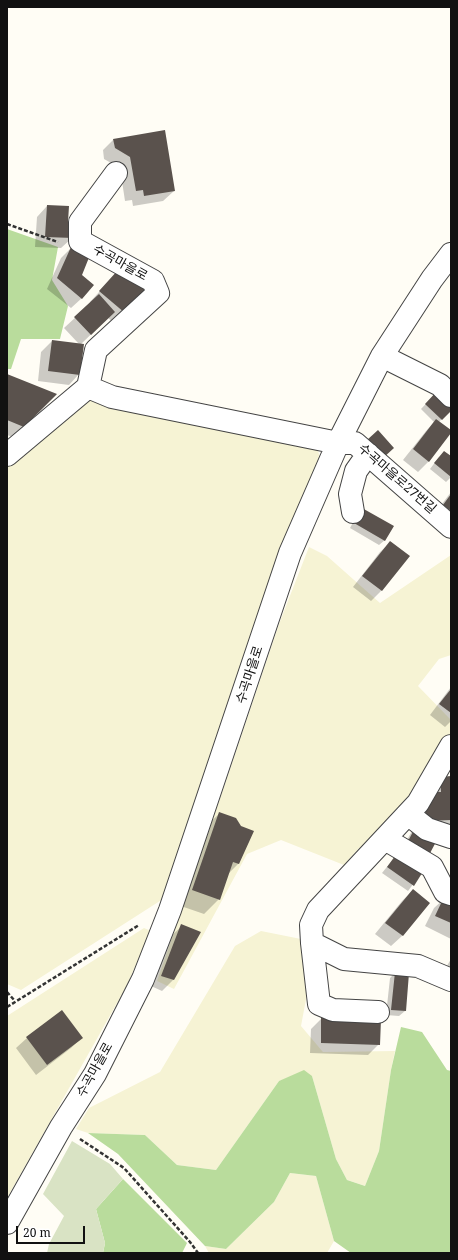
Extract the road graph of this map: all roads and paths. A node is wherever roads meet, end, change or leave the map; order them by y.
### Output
1 (116, 173) dead end
2 (7, 224) edge
3 (80, 241) junction
4 (451, 254) edge
5 (382, 356) junction
6 (88, 387) junction
7 (451, 396) edge
8 (338, 443) junction
9 (368, 454) junction
10 (7, 455) edge
11 (353, 512) dead end
12 (451, 527) edge
13 (451, 746) edge
14 (408, 814) junction
15 (451, 837) edge
16 (385, 839) junction
17 (451, 894) edge
18 (139, 924) dead end
19 (312, 943) junction
20 (451, 980) edge
21 (7, 992) edge
22 (16, 1001) junction
23 (7, 1007) edge
24 (378, 1012) dead end
25 (62, 1127) junction
26 (7, 1223) edge
27 (198, 1253) edge

1 - 3 street, 수곡마을로
2 - 3 path
3 - 6 street, 수곡마을로
4 - 5 street, 수곡마을로
5 - 7 street
5 - 8 street, 수곡마을로
6 - 8 street
6 - 10 street
8 - 9 street, 수곡마을로27번길
8 - 25 street, 수곡마을로
9 - 11 street
9 - 12 street, 수곡마을로27번길
13 - 14 street
14 - 15 street
14 - 16 street
16 - 17 street
16 - 19 street
18 - 22 path
19 - 20 street
19 - 24 street
21 - 22 path
22 - 23 path
25 - 26 street, 수곡마을로
25 - 27 path

